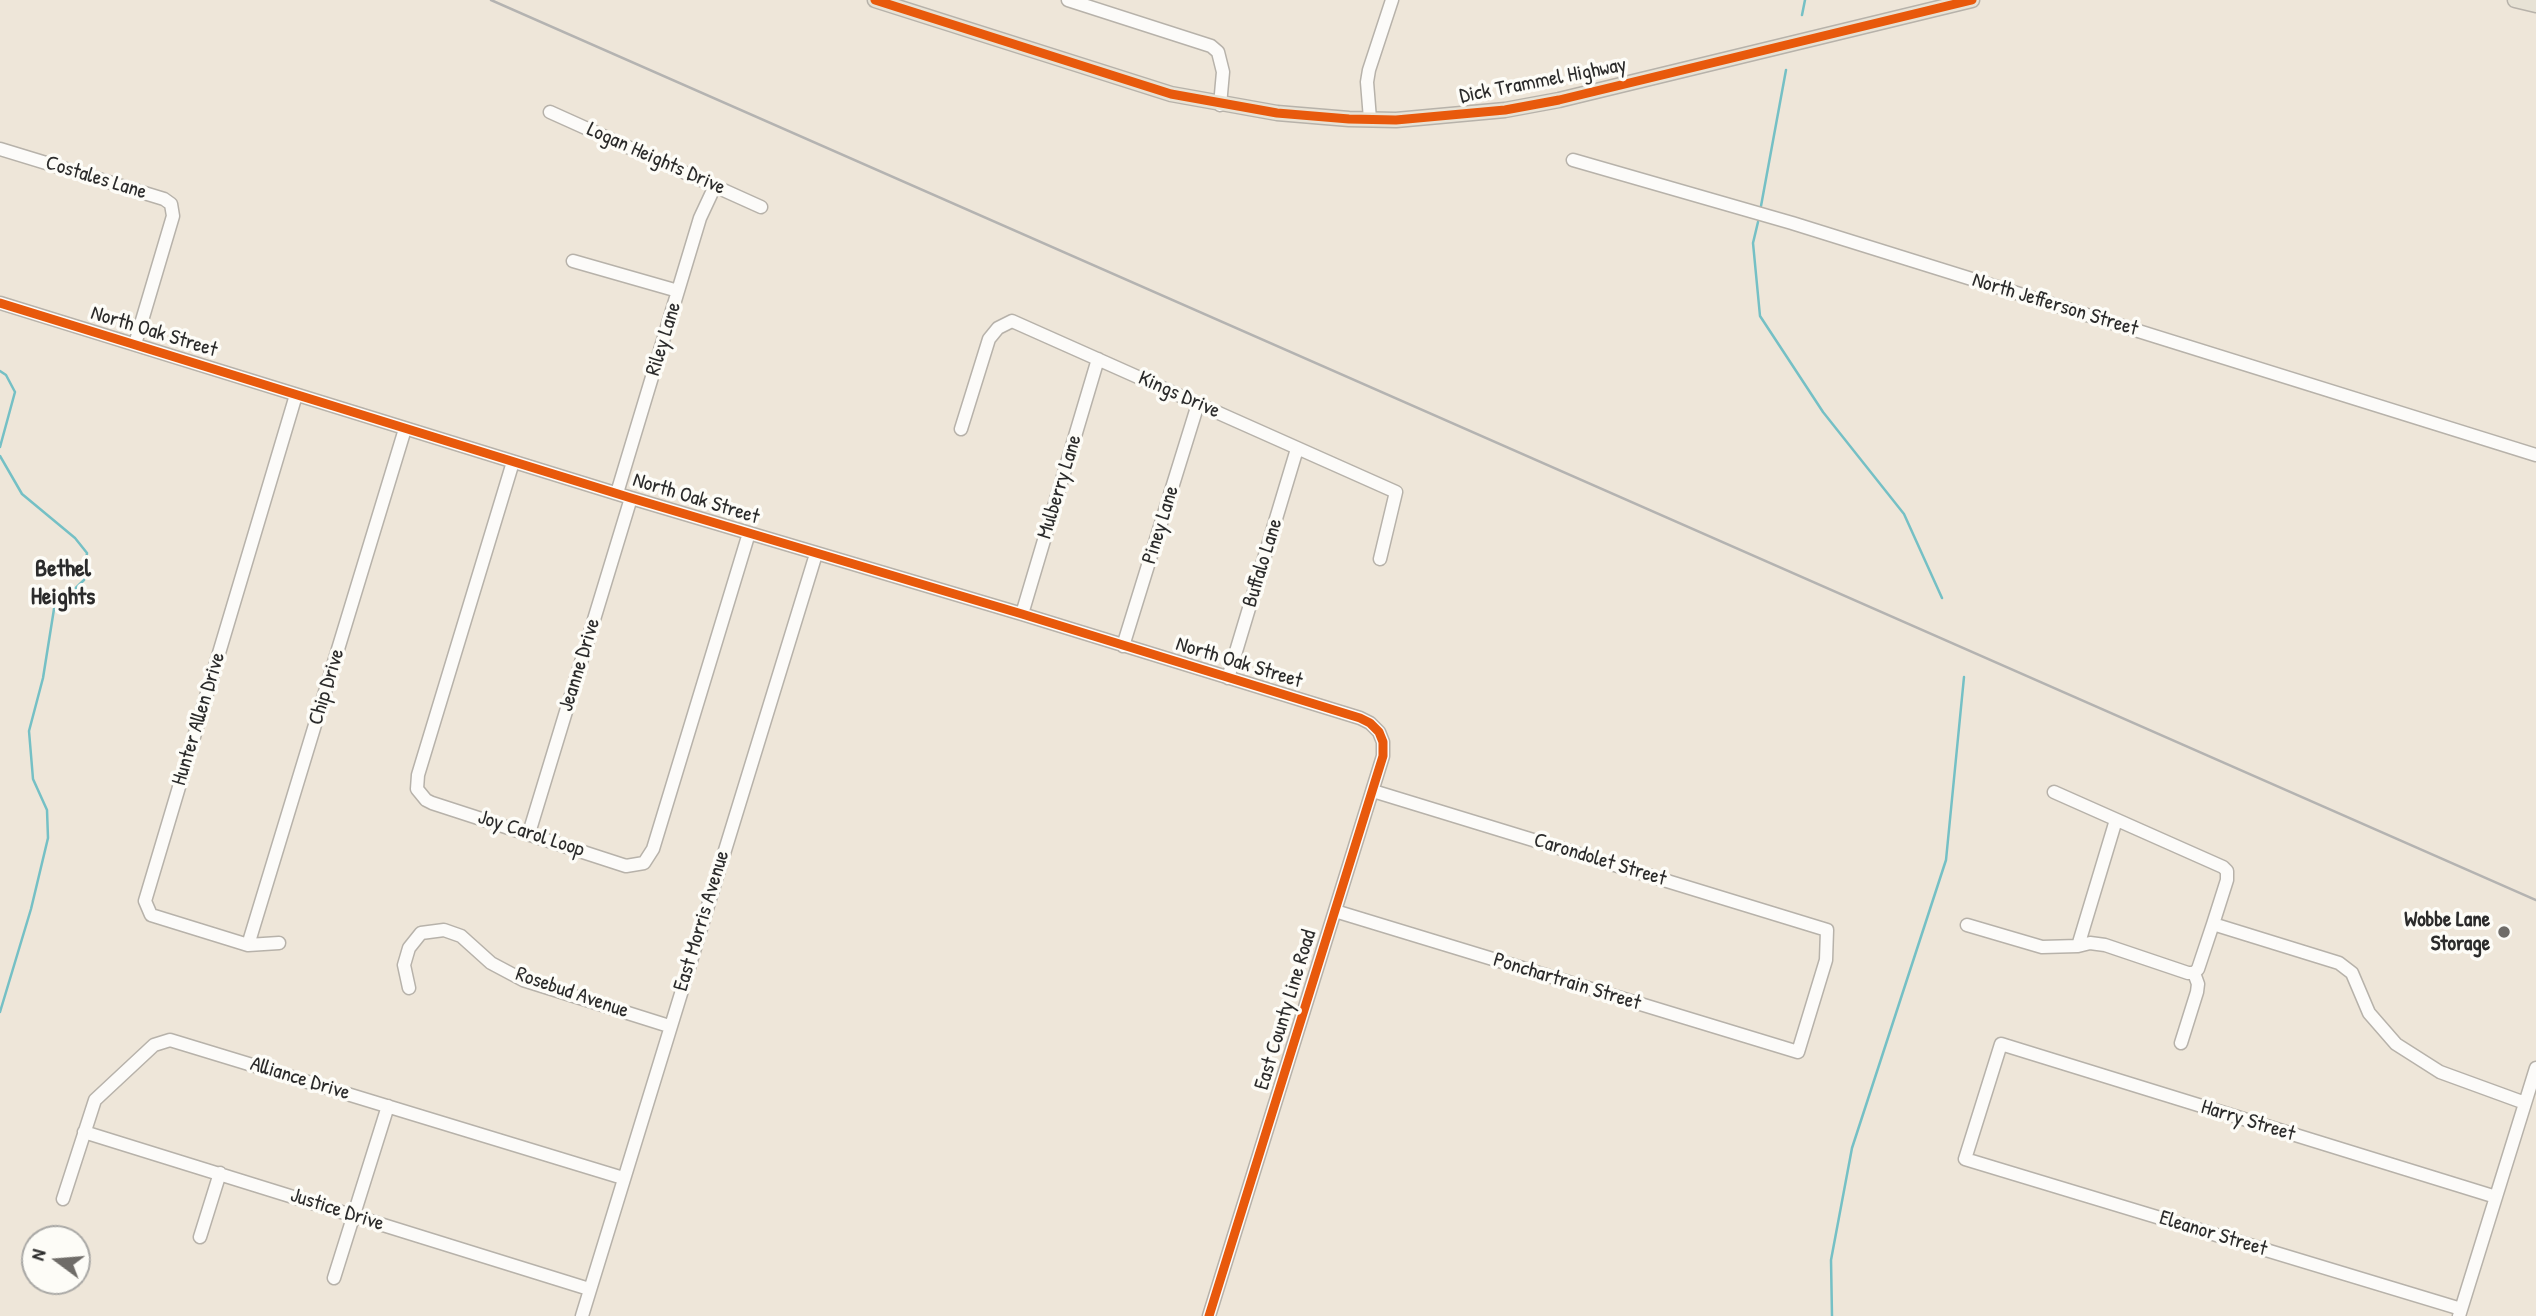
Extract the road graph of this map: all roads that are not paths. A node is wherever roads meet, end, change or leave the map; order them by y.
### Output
1 (875, 0) edge
2 (1392, 0) edge
3 (1972, 0) edge
4 (2515, 0) edge
5 (1076, 1) edge
6 (2536, 5) edge
7 (1220, 105) junction
8 (550, 112) dead end
9 (1370, 119) junction
10 (0, 149) edge
11 (1573, 160) dead end
12 (715, 186) junction
13 (761, 207) dead end
14 (573, 261) dead end
15 (678, 291) junction
16 (0, 303) edge
17 (135, 344) junction
18 (1098, 359) junction
19 (296, 395) junction
20 (1198, 404) junction
21 (405, 429) junction
22 (961, 429) dead end
23 (1297, 449) junction
24 (2536, 454) edge
25 (513, 462) junction
26 (617, 493) junction
27 (631, 498) junction
28 (749, 533) junction
29 (816, 554) junction
30 (1380, 559) dead end
31 (1022, 614) junction
32 (1123, 646) junction
33 (1228, 678) junction
34 (1378, 732) joint
35 (1373, 791) junction
36 (2054, 792) dead end
37 (2116, 820) junction
38 (529, 833) junction
39 (1335, 911) junction
40 (2213, 923) junction
41 (1967, 925) dead end
42 (279, 943) dead end
43 (248, 945) junction
44 (2078, 946) junction
45 (2194, 973) junction
46 (409, 988) dead end
47 (669, 1026) junction
48 (2181, 1043) dead end
49 (1798, 1052) joint
50 (2536, 1068) edge
51 (2525, 1103) junction
52 (388, 1106) junction
53 (84, 1132) junction
54 (1965, 1159) joint
55 (220, 1173) junction
56 (623, 1178) junction
57 (2496, 1197) junction
58 (63, 1199) dead end
59 (353, 1216) junction
60 (200, 1237) dead end
61 (334, 1278) dead end
62 (589, 1289) junction
63 (2460, 1313) edge
64 (582, 1316) edge
65 (1209, 1316) edge

1 - 7 main road, Dick Trammel Highway
2 - 9 street
3 - 9 main road, Dick Trammel Highway
4 - 6 main road
5 - 7 street
7 - 9 main road, Dick Trammel Highway
8 - 12 street, Logan Heights Drive
10 - 17 street, Costales Lane
11 - 24 street, North Jefferson Street
12 - 13 street, Logan Heights Drive
12 - 15 street, Riley Lane
14 - 15 street
15 - 26 street, Riley Lane
16 - 17 street, North Oak Street
17 - 19 street, North Oak Street
18 - 20 street, Kings Drive
18 - 22 street, Kings Drive
18 - 31 street, Mulberry Lane
19 - 21 street, North Oak Street
19 - 43 street, Hunter Allen Drive
20 - 23 street, Kings Drive
20 - 32 street, Piney Lane
21 - 25 street, North Oak Street
21 - 43 street, Chip Drive
23 - 30 street, Kings Drive
23 - 33 street, Buffalo Lane
25 - 26 street, North Oak Street
25 - 38 street, Joy Carol Loop
26 - 27 street, North Oak Street
27 - 28 street, North Oak Street
27 - 38 street, Jeanne Drive
28 - 29 street, North Oak Street
28 - 38 street, Joy Carol Loop
29 - 31 street, North Oak Street
29 - 47 street, East Morris Avenue
31 - 32 street, North Oak Street
32 - 33 street, North Oak Street
33 - 34 street, North Oak Street
34 - 35 street, East County Line Road
35 - 39 street, East County Line Road
35 - 49 street, Carondolet Street
36 - 37 street
37 - 40 street
37 - 44 street
39 - 49 street, Ponchartrain Street
39 - 65 street, East County Line Road
40 - 45 street
40 - 51 street
41 - 44 street
42 - 43 street, Hunter Allen Drive
44 - 45 street
45 - 48 street
46 - 47 street, Rosebud Avenue
47 - 56 street, East Morris Avenue
50 - 51 street
51 - 57 street
52 - 53 street, Alliance Drive
52 - 56 street, Alliance Drive
52 - 59 street
53 - 55 street, Justice Drive
53 - 58 street, Alliance Drive
54 - 57 street, Harry Street
54 - 63 street, Eleanor Street
55 - 59 street, Justice Drive
55 - 60 street
56 - 62 street, East Morris Avenue
57 - 63 street
59 - 61 street
59 - 62 street, Justice Drive
62 - 64 street, East Morris Avenue

